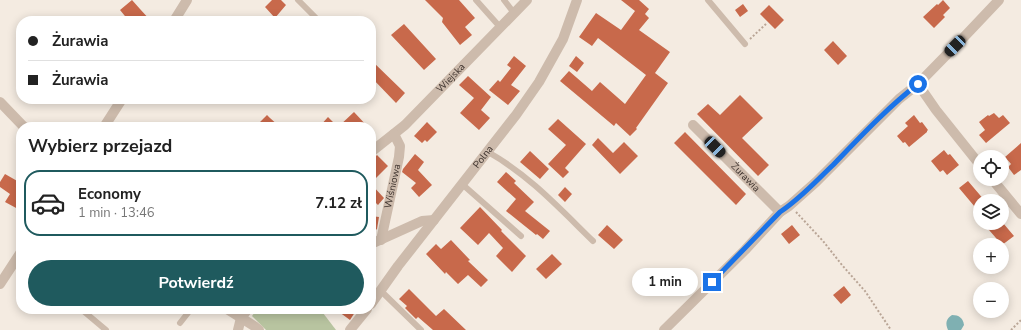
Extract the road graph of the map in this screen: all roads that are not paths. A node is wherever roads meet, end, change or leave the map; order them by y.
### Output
1 (187, 0) edge
2 (298, 0) edge
3 (476, 0) edge
4 (504, 0) edge
5 (527, 0) edge
6 (577, 0) edge
7 (708, 0) edge
8 (999, 0) edge
9 (514, 13) junction
10 (177, 16) edge
11 (314, 16) edge
12 (500, 27) junction
13 (745, 44) road end
14 (918, 84) junction
15 (0, 102) edge
16 (119, 104) edge
17 (19, 122) edge
18 (107, 122) edge
19 (693, 125) dead end
20 (394, 134) junction
21 (376, 148) edge
22 (488, 152) junction
23 (973, 156) edge
24 (462, 184) junction
25 (998, 186) edge
26 (780, 212) junction
27 (1021, 214) edge
28 (434, 220) junction
29 (521, 236) dead end
30 (381, 240) junction
31 (593, 241) dead end
32 (376, 242) edge
33 (16, 260) edge
34 (0, 284) edge
35 (381, 291) junction
36 (376, 298) edge
37 (88, 314) edge
38 (187, 314) edge
39 (235, 314) edge
40 (244, 314) edge
41 (364, 314) edge
42 (241, 318) junction
43 (180, 323) dead end
44 (353, 329) edge
45 (106, 330) edge
46 (238, 330) edge
47 (259, 330) edge
48 (421, 330) edge
49 (664, 330) edge

1 - 10 street
2 - 11 lane
3 - 12 lane
4 - 9 lane
5 - 9 street, Wiejska
6 - 22 street, Polna
7 - 13 lane
8 - 14 street
9 - 12 street, Wiejska
12 - 20 street, Wiejska
14 - 23 street
14 - 26 street
15 - 17 street
16 - 18 street
19 - 26 street, Żurawia
20 - 21 street, Wiejska
20 - 30 street, Wiśniowa
22 - 24 street, Polna
22 - 31 lane
24 - 28 street, Polna
24 - 29 lane
25 - 27 street
26 - 49 street
28 - 30 street
28 - 35 street, Polna
30 - 32 street
33 - 34 street
35 - 36 street, Polna
35 - 48 lane
37 - 45 lane
38 - 43 lane
39 - 42 street
40 - 42 street
41 - 44 street
42 - 46 street
42 - 47 street

